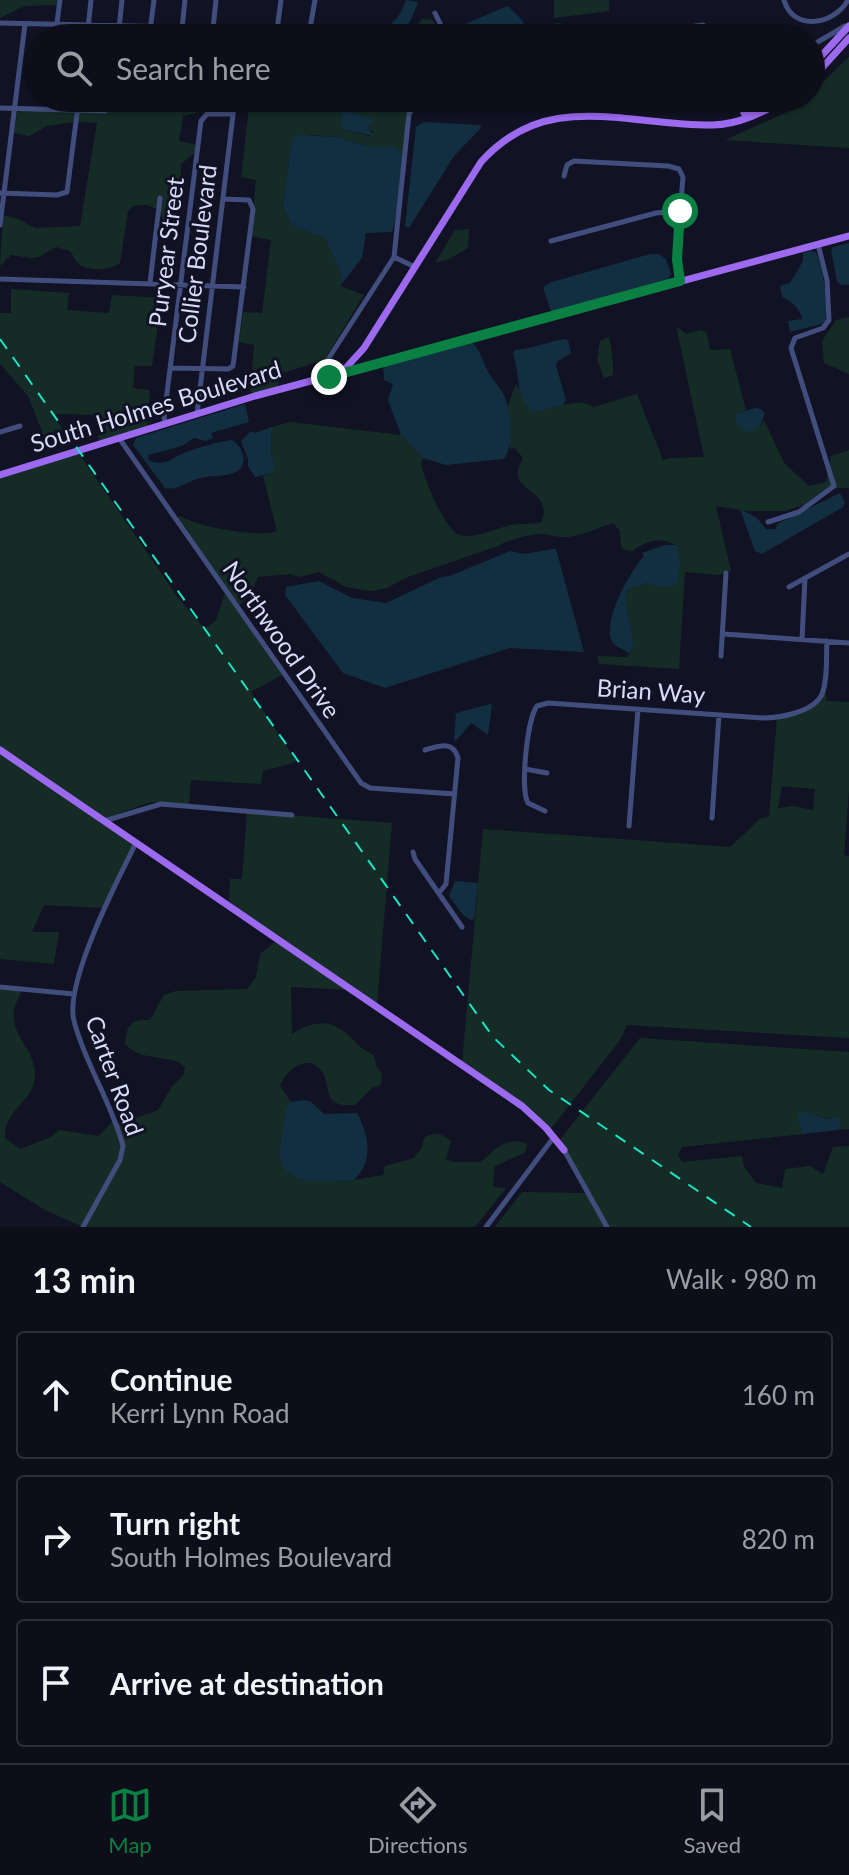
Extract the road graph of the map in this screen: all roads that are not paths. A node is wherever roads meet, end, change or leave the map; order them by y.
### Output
1 (60, 0) edge
2 (91, 0) edge
3 (122, 0) edge
4 (154, 0) edge
5 (185, 0) edge
6 (216, 0) edge
7 (281, 0) edge
8 (315, 0) edge
9 (784, 0) edge
10 (848, 0) edge
11 (435, 13) dead end
12 (0, 23) edge
13 (25, 24) joint
14 (57, 24) joint
15 (88, 24) edge
16 (119, 24) edge
17 (150, 24) edge
18 (182, 24) edge
19 (214, 24) edge
20 (278, 24) edge
21 (310, 24) edge
22 (440, 24) edge
23 (849, 24) edge
24 (24, 32) edge
25 (825, 38) edge
26 (849, 38) edge
27 (825, 45) edge
28 (829, 48) junction
29 (825, 52) edge
30 (825, 65) edge
31 (0, 108) edge
32 (15, 108) junction
33 (24, 108) edge
34 (77, 112) edge
35 (410, 112) edge
36 (747, 112) edge
37 (758, 112) edge
38 (233, 114) joint
39 (703, 124) junction
40 (564, 176) dead end
41 (2, 193) edge
42 (160, 198) dead end
43 (223, 199) junction
44 (680, 211) junction
45 (0, 225) edge
46 (849, 236) edge
47 (551, 241) dead end
48 (818, 244) junction
49 (394, 257) junction
50 (415, 267) junction
51 (0, 279) edge
52 (680, 281) junction
53 (150, 283) junction
54 (181, 284) junction
55 (212, 284) junction
56 (244, 287) junction
57 (356, 360) junction
58 (370, 366) junction
59 (323, 367) dead end
60 (170, 368) junction
61 (201, 369) junction
62 (336, 375) junction
63 (197, 414) junction
64 (165, 423) junction
65 (20, 426) dead end
66 (0, 432) edge
67 (119, 438) junction
68 (0, 475) edge
69 (768, 522) dead end
70 (849, 554) edge
71 (726, 573) dead end
72 (805, 578) junction
73 (789, 587) dead end
74 (724, 634) junction
75 (802, 639) junction
76 (827, 641) junction
77 (849, 643) edge
78 (721, 656) dead end
79 (638, 709) junction
80 (719, 715) junction
81 (0, 750) edge
82 (425, 750) dead end
83 (525, 769) junction
84 (547, 773) dead end
85 (454, 794) junction
86 (545, 811) dead end
87 (292, 815) dead end
88 (712, 818) dead end
89 (103, 821) junction
90 (629, 826) dead end
91 (136, 843) junction
92 (413, 852) dead end
93 (439, 893) junction
94 (462, 927) dead end
95 (0, 987) edge
96 (74, 994) junction
97 (554, 1137) junction
98 (564, 1150) joint
99 (83, 1227) edge
100 (486, 1227) edge
101 (607, 1227) edge

1 - 14 street
2 - 15 street
3 - 16 street
4 - 17 street
5 - 18 street
6 - 19 street
7 - 20 street
8 - 21 street
9 - 10 street
11 - 22 street
12 - 13 street
13 - 14 street
23 - 25 street
23 - 28 main road
24 - 32 street
26 - 30 main road
27 - 28 street
28 - 29 main road
31 - 32 street
32 - 33 street
32 - 41 street
34 - 41 street
35 - 49 street
36 - 39 main road
37 - 39 main road
38 - 43 street, Collier Boulevard
38 - 54 street, Puryear Street
39 - 50 main road
40 - 44 street
41 - 45 street
42 - 53 street
43 - 55 street, Collier Boulevard
43 - 56 street
44 - 47 street
44 - 52 street
46 - 48 main road, South Holmes Boulevard
48 - 52 main road, South Holmes Boulevard
48 - 69 street
49 - 50 street
49 - 59 street
50 - 57 main road
51 - 53 street
52 - 58 main road, South Holmes Boulevard
53 - 54 street
54 - 55 street
54 - 60 street, Puryear Street
55 - 56 street
55 - 61 street, Collier Boulevard
56 - 61 street
57 - 58 main road
57 - 62 main road
58 - 62 main road, South Holmes Boulevard
60 - 61 street
60 - 64 street, Puryear Street
61 - 63 street, Collier Boulevard
62 - 63 main road, South Holmes Boulevard
63 - 64 main road, South Holmes Boulevard
64 - 67 main road, South Holmes Boulevard
65 - 66 street
67 - 68 main road, South Holmes Boulevard
67 - 85 street, Northwood Drive
70 - 72 street
71 - 74 street
72 - 73 street
72 - 75 street
74 - 75 street
74 - 78 street
75 - 76 street
76 - 77 street
76 - 80 street, Brian Way
79 - 80 street, Brian Way
79 - 83 street, Brian Way
79 - 90 street
80 - 88 street
81 - 89 main road
82 - 85 street
83 - 84 street
83 - 86 street, Brian Way
85 - 93 street
87 - 89 street
89 - 91 main road
91 - 96 street, Carter Road
91 - 97 main road
92 - 93 street
93 - 94 street
95 - 96 street
96 - 99 street, Carter Road
97 - 98 main road
97 - 100 street
98 - 101 street

